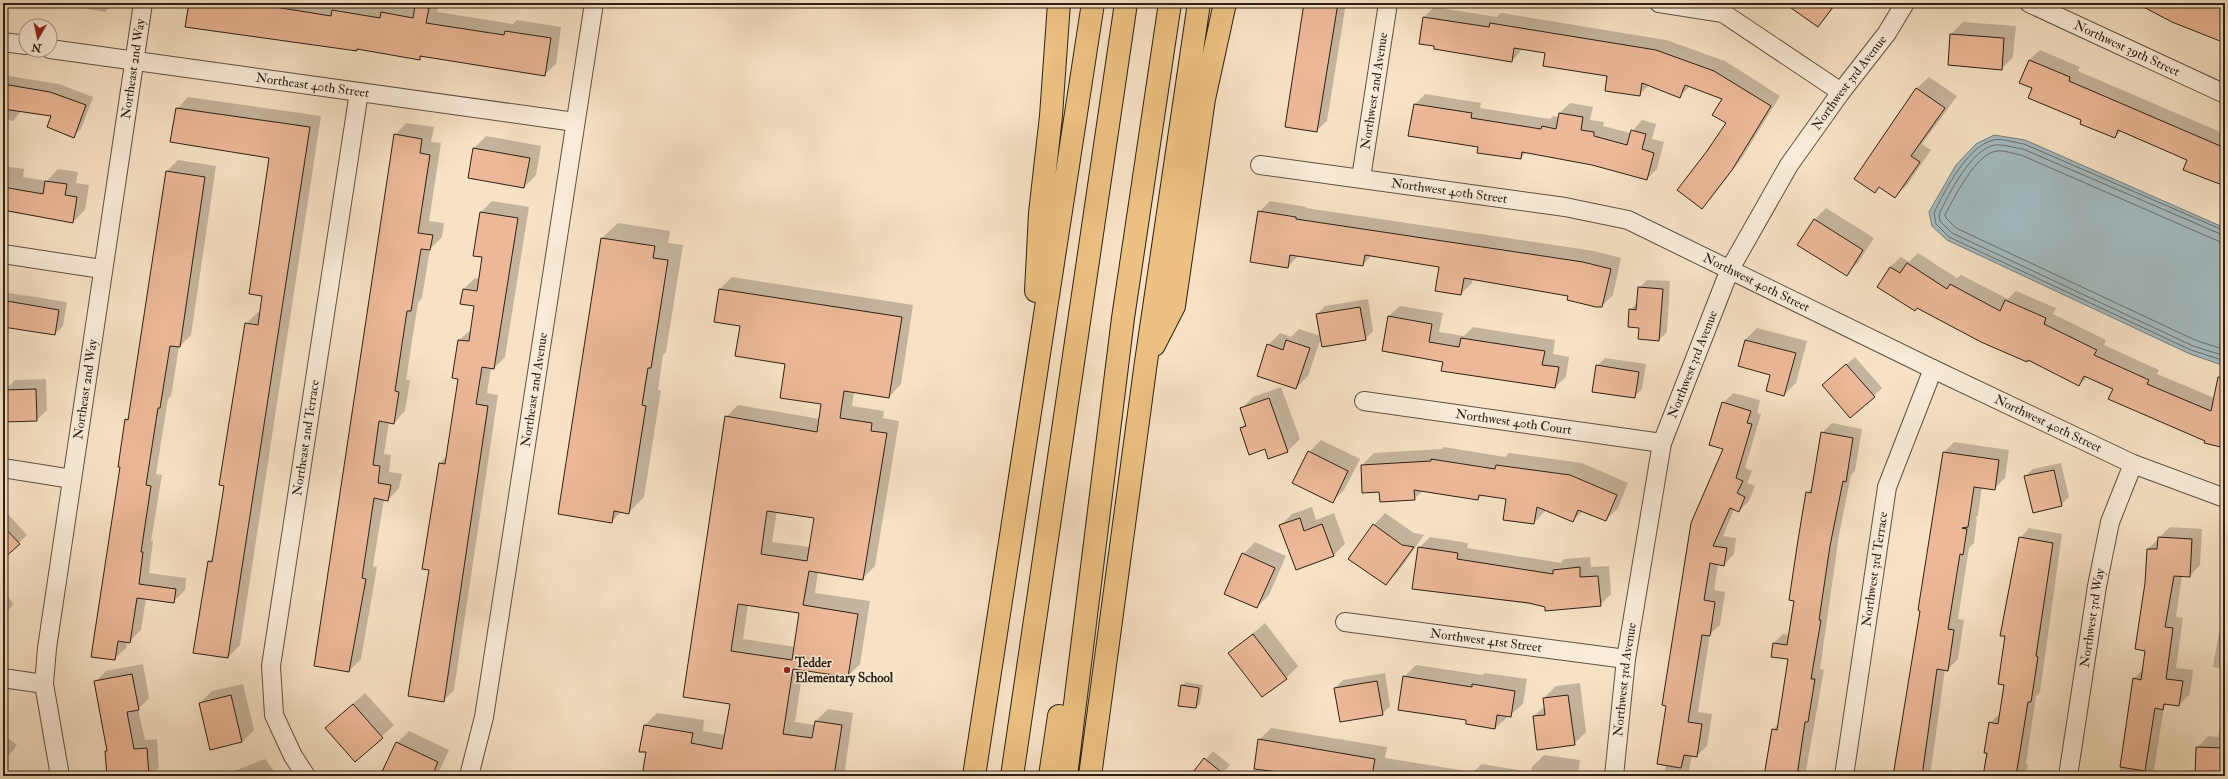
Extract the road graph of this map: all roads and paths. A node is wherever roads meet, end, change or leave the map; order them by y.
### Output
1 (143, 3) edge
2 (594, 3) edge
3 (1059, 3) edge
4 (1093, 3) edge
5 (1126, 3) edge
6 (1170, 3) edge
7 (1199, 3) edge
8 (1225, 3) edge
9 (1388, 3) edge
10 (1659, 3) edge
11 (1905, 3) edge
12 (2029, 3) edge
13 (3, 42) edge
14 (18, 44) edge
15 (58, 50) edge
16 (134, 61) junction
17 (359, 92) junction
18 (1841, 92) junction
19 (2225, 94) edge
20 (575, 122) junction
21 (1260, 165) dead end
22 (1361, 178) junction
23 (3, 254) edge
24 (1730, 268) junction
25 (102, 269) junction
26 (1123, 318) junction
27 (1146, 362) junction
28 (1933, 369) junction
29 (1364, 401) dead end
30 (1029, 420) junction
31 (1662, 443) junction
32 (2133, 464) junction
33 (3, 468) edge
34 (72, 480) junction
35 (2225, 498) edge
36 (1345, 622) dead end
37 (1626, 659) junction
38 (3, 678) edge
39 (44, 684) junction
40 (60, 776) edge
41 (306, 776) edge
42 (469, 776) edge
43 (974, 776) edge
44 (1012, 776) edge
45 (1050, 776) edge
46 (1066, 776) edge
47 (1090, 776) edge
48 (1614, 776) edge
49 (1844, 776) edge
50 (2068, 776) edge

1 - 16 street, Northeast 2nd Way
2 - 20 street, Northeast 2nd Avenue
3 - 30 highway
4 - 30 highway
5 - 44 highway
6 - 26 highway
7 - 27 highway
8 - 27 highway
9 - 22 street, Northwest 2nd Avenue
10 - 18 street
11 - 18 street, Northwest 3rd Avenue
12 - 19 street, Northwest 39th Street
13 - 14 street
15 - 16 street, Northeast 40th Street
16 - 17 street, Northeast 40th Street
16 - 25 street, Northeast 2nd Way
17 - 20 street, Northeast 40th Street
17 - 41 street, Northeast 2nd Terrace
18 - 24 street, Northwest 3rd Avenue
20 - 42 street, Northeast 2nd Avenue
21 - 22 street, Northwest 40th Street
22 - 24 street, Northwest 40th Street
23 - 25 street
24 - 28 street, Northwest 40th Street
24 - 31 street, Northwest 3rd Avenue
25 - 34 street, Northeast 2nd Way
26 - 45 highway
26 - 46 highway
27 - 47 highway
28 - 32 street, Northwest 40th Street
28 - 49 street, Northwest 3rd Terrace
29 - 31 street, Northwest 40th Court
30 - 43 highway
31 - 37 street, Northwest 3rd Avenue
32 - 35 street, Northwest 40th Street
32 - 50 street, Northwest 3rd Way
33 - 34 street
34 - 39 street, Northeast 2nd Way
36 - 37 street, Northwest 41st Street
37 - 48 street, Northwest 3rd Avenue
38 - 39 street
39 - 40 street, Northeast 2nd Way

